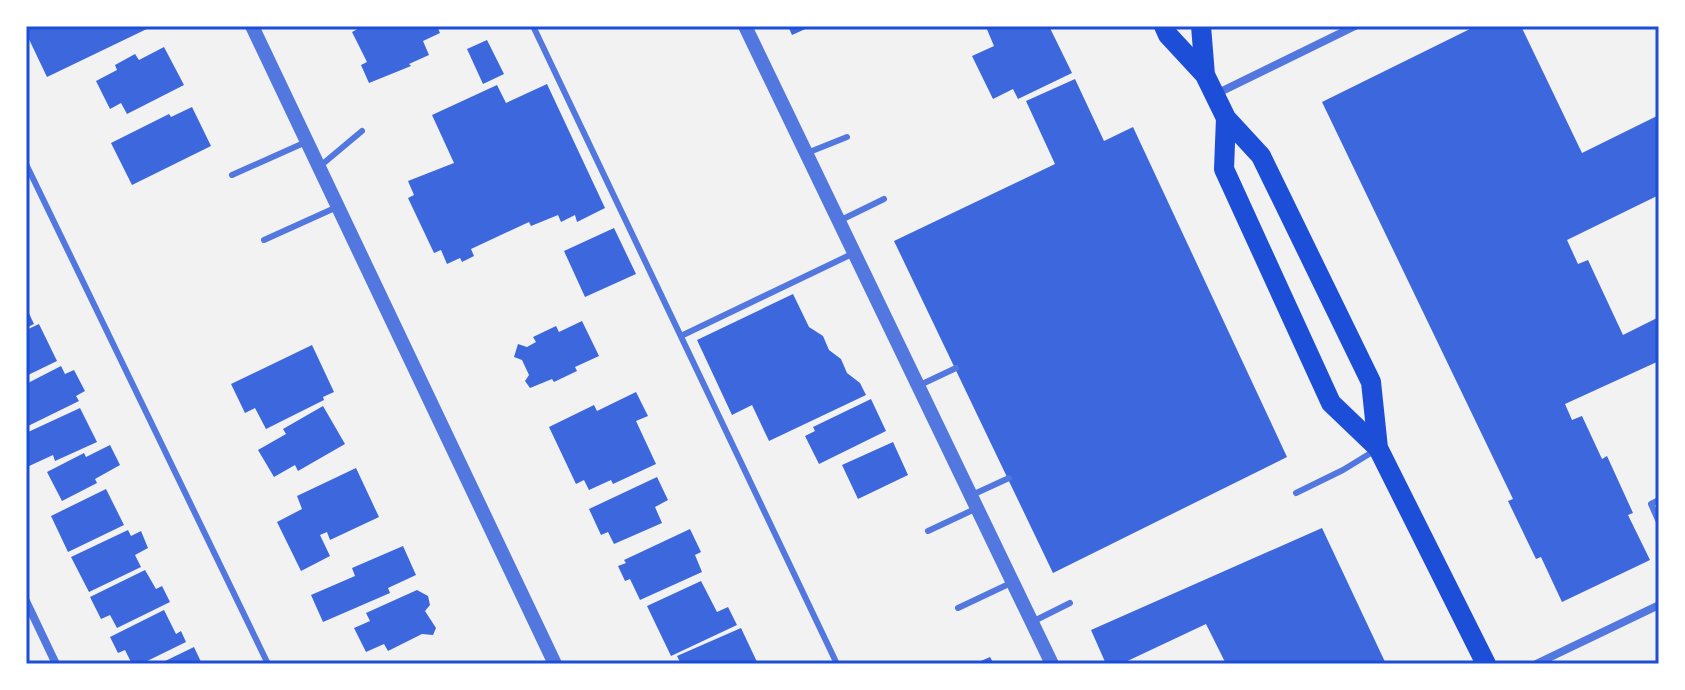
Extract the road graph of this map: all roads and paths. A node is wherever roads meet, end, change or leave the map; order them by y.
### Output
1 (252, 26) edge
2 (533, 26) edge
3 (745, 26) edge
4 (1164, 26) edge
5 (1201, 26) edge
6 (1355, 26) edge
7 (1205, 75) junction
8 (1215, 95) junction
9 (1226, 118) junction
10 (362, 131) dead end
11 (847, 137) dead end
12 (306, 142) junction
13 (807, 153) junction
14 (26, 164) edge
15 (318, 167) junction
16 (232, 175) dead end
17 (884, 199) dead end
18 (337, 207) junction
19 (839, 221) junction
20 (264, 240) dead end
21 (855, 253) junction
22 (681, 336) junction
23 (956, 368) dead end
24 (918, 386) junction
25 (1378, 448) junction
26 (1009, 478) dead end
27 (1296, 493) dead end
28 (1659, 500) edge
29 (974, 502) junction
30 (1659, 522) edge
31 (928, 531) dead end
32 (1013, 582) junction
33 (26, 601) edge
34 (1070, 603) dead end
35 (1659, 605) edge
36 (958, 608) dead end
37 (1032, 622) junction
38 (56, 664) edge
39 (268, 664) edge
40 (555, 664) edge
41 (837, 664) edge
42 (1052, 664) edge
43 (1486, 664) edge
44 (1536, 664) edge

1 - 12 street
2 - 22 lane
3 - 13 street
4 - 7 main road
5 - 7 main road
6 - 8 street
7 - 8 main road
8 - 9 main road
9 - 25 main road
9 - 25 main road
10 - 15 lane
11 - 13 lane
12 - 15 street
12 - 16 lane
13 - 19 street
14 - 39 lane
15 - 18 street
17 - 19 lane
18 - 20 lane
18 - 40 street
19 - 21 street
21 - 22 lane
21 - 24 street
22 - 41 lane
23 - 24 lane
24 - 29 street
25 - 27 lane
25 - 43 main road
26 - 29 lane
28 - 30 lane
29 - 31 lane
29 - 32 street
32 - 36 lane
32 - 37 street
33 - 38 street
34 - 37 lane
35 - 44 street
37 - 42 street

